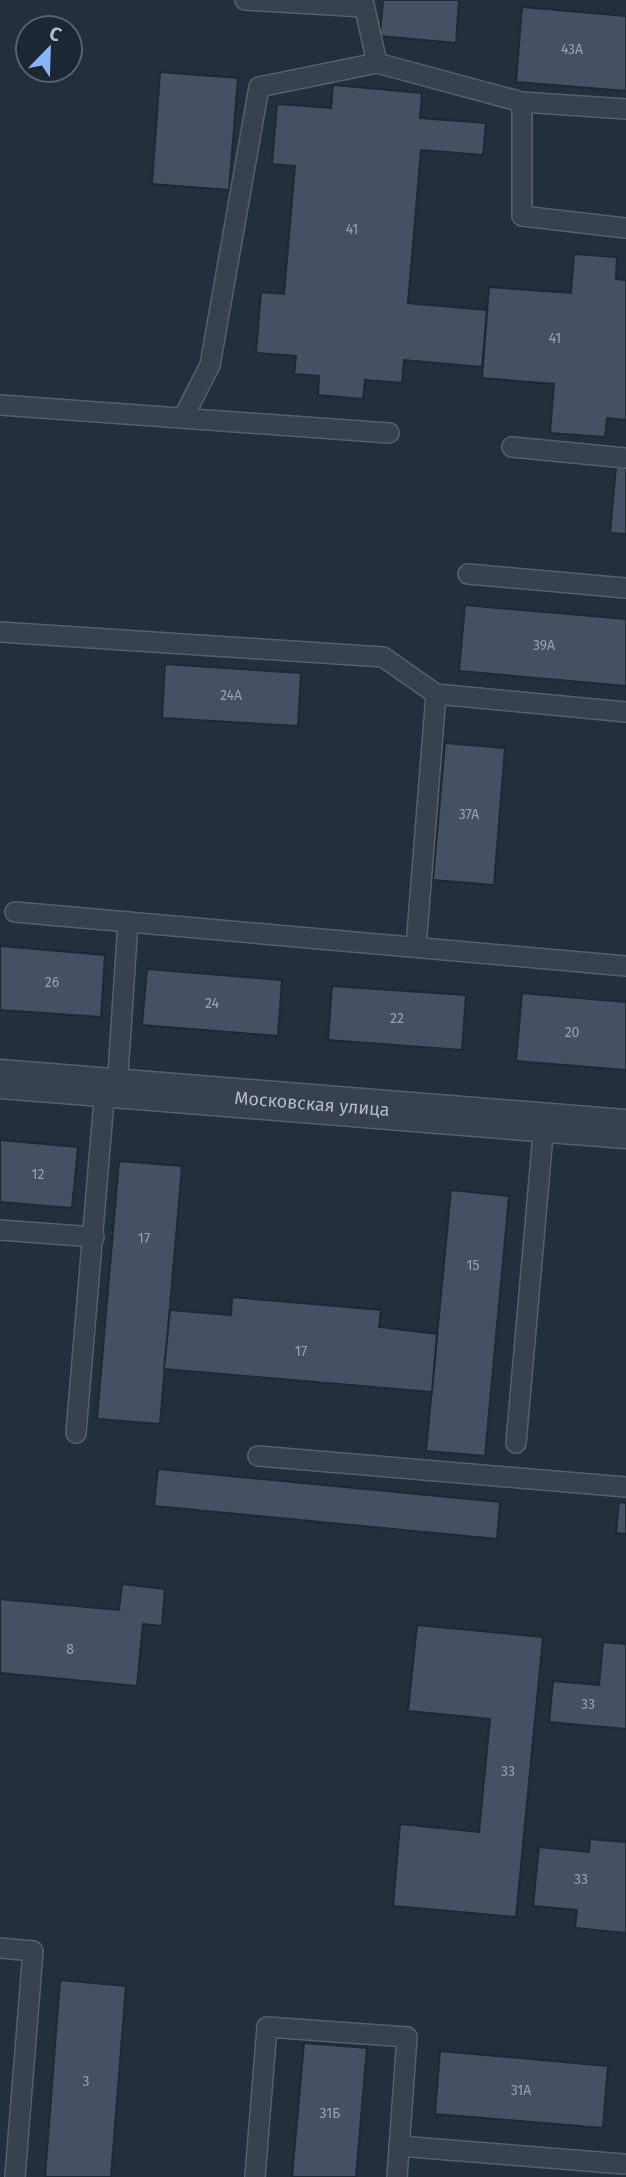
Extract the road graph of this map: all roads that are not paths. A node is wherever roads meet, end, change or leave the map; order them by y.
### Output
1 (245, 0) edge
2 (363, 4) edge
3 (377, 63) junction
4 (522, 102) junction
5 (626, 108) edge
6 (626, 228) edge
7 (0, 405) edge
8 (183, 418) junction
9 (389, 433) dead end
10 (512, 447) dead end
11 (626, 458) edge
12 (468, 574) dead end
13 (626, 588) edge
14 (0, 632) edge
15 (436, 694) junction
16 (626, 712) edge
17 (15, 912) dead end
18 (128, 922) junction
19 (416, 947) junction
20 (626, 966) edge
21 (0, 1079) edge
22 (111, 1088) junction
23 (544, 1123) junction
24 (626, 1129) edge
25 (0, 1230) edge
26 (94, 1237) junction
27 (76, 1433) dead end
28 (516, 1443) dead end
29 (258, 1456) dead end
30 (626, 1487) edge
31 (0, 1948) edge
32 (626, 2144) edge
33 (399, 2146) junction
34 (624, 2170) edge
35 (15, 2177) edge
36 (255, 2177) edge
37 (397, 2177) edge

1 - 2 lane
2 - 3 lane
3 - 4 lane
3 - 8 lane
4 - 5 lane
4 - 6 lane
7 - 8 lane
8 - 9 lane
10 - 11 lane
12 - 13 lane
14 - 15 lane
15 - 16 lane
15 - 19 lane
17 - 18 lane
18 - 19 lane
18 - 22 lane
19 - 20 lane
21 - 22 street, Московская улица
22 - 23 street, Московская улица
22 - 26 lane
23 - 24 street, Московская улица
23 - 28 lane
25 - 26 lane
26 - 27 lane
29 - 30 lane
31 - 35 lane
32 - 34 lane
33 - 34 lane
33 - 36 lane
33 - 37 lane

